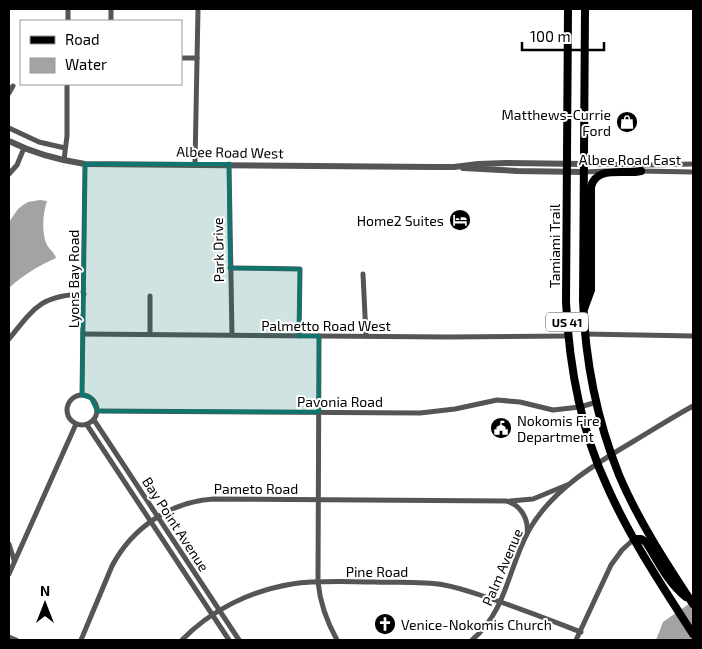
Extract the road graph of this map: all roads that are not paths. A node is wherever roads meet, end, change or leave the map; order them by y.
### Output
1 (198, 9) edge
2 (568, 9) edge
3 (585, 9) edge
4 (182, 58) edge
5 (197, 58) junction
6 (67, 85) edge
7 (13, 86) dead end
8 (9, 93) edge
9 (9, 128) edge
10 (9, 141) edge
11 (24, 148) junction
12 (65, 148) junction
13 (64, 160) junction
14 (85, 164) junction
15 (196, 164) junction
16 (229, 164) junction
17 (693, 164) edge
18 (567, 168) junction
19 (584, 168) junction
20 (641, 171) junction
21 (693, 172) edge
22 (9, 174) edge
23 (230, 268) junction
24 (363, 274) dead end
25 (84, 294) junction
26 (150, 296) dead end
27 (583, 313) junction
28 (83, 334) junction
29 (150, 334) junction
30 (584, 334) junction
31 (232, 335) junction
32 (299, 336) junction
33 (320, 336) junction
34 (366, 336) junction
35 (568, 336) junction
36 (693, 336) edge
37 (9, 339) edge
38 (82, 395) junction
39 (597, 402) junction
40 (693, 406) edge
41 (580, 407) junction
42 (98, 411) junction
43 (319, 412) junction
44 (94, 420) junction
45 (76, 424) junction
46 (87, 425) junction
47 (612, 455) junction
48 (597, 463) junction
49 (569, 484) junction
50 (319, 500) junction
51 (506, 501) junction
52 (158, 516) junction
53 (150, 521) junction
54 (528, 533) junction
55 (634, 539) junction
56 (9, 544) edge
57 (14, 561) junction
58 (9, 574) edge
59 (318, 582) junction
60 (501, 602) junction
61 (692, 602) edge
62 (219, 610) junction
63 (212, 615) junction
64 (580, 632) junction
65 (693, 634) edge
66 (9, 637) edge
67 (16, 640) edge
68 (81, 640) edge
69 (182, 640) edge
70 (229, 640) edge
71 (239, 640) edge
72 (337, 640) edge
73 (472, 640) edge
74 (576, 640) edge

1 - 5 street
2 - 18 main road, Tamiami Trail / US 41
3 - 19 main road, Tamiami Trail / US 41
4 - 5 street
5 - 15 street
6 - 12 street
7 - 8 street
9 - 12 street
10 - 11 street, Albee Road West
11 - 13 street, Albee Road West
11 - 22 street
12 - 13 street
13 - 14 street, Albee Road West
14 - 15 street, Albee Road West
14 - 25 street, Lyons Bay Road
15 - 16 street, Albee Road West
16 - 18 street, Albee Road West
16 - 23 street, Park Drive
17 - 19 street, Albee Road East
18 - 19 street, Albee Road East
18 - 35 main road, Tamiami Trail / US 41
19 - 20 street, Albee Road East
19 - 27 main road, Tamiami Trail / US 41
20 - 21 street, Albee Road East
20 - 27 main road
23 - 31 street, Park Drive
23 - 32 street
24 - 34 street
25 - 28 street, Lyons Bay Road
25 - 37 street
26 - 29 street
27 - 30 main road, Tamiami Trail / US 41
28 - 29 street, Palmetto Road West
28 - 38 street, Lyons Bay Road
29 - 31 street, Palmetto Road West
30 - 36 street
30 - 39 main road, Tamiami Trail / US 41
31 - 32 street, Palmetto Road West
32 - 33 street, Palmetto Road West
33 - 34 street, Palmetto Road West
33 - 43 street
34 - 35 street, Palmetto Road West
35 - 41 main road, Tamiami Trail / US 41
38 - 42 street
38 - 45 street
39 - 41 street, Pavonia Road
39 - 47 main road, Tamiami Trail / US 41
40 - 47 street, Palm Avenue
41 - 43 street, Pavonia Road
41 - 48 main road, Tamiami Trail / US 41
42 - 43 street, Pavonia Road
42 - 44 street
43 - 50 street
44 - 46 street
44 - 52 street, Bay Point Avenue
45 - 46 street
45 - 57 street
46 - 53 street, Bay Point Avenue
47 - 48 street, Palm Avenue
47 - 61 main road, Tamiami Trail / US 41
48 - 49 street, Palm Avenue
48 - 55 main road, Tamiami Trail / US 41
49 - 51 street, Pameto Road
49 - 54 street, Palm Avenue
50 - 51 street, Pameto Road
50 - 52 street, Pameto Road
50 - 59 street
51 - 54 street
52 - 53 street, Pameto Road
52 - 62 street, Bay Point Avenue
53 - 63 street, Bay Point Avenue
53 - 68 street, Pameto Road
54 - 60 street, Palm Avenue
55 - 61 main road
55 - 64 street
55 - 65 main road, Tamiami Trail / US 41
56 - 57 street
57 - 58 street
59 - 60 street, Pine Road
59 - 62 street, Pine Road
59 - 72 street
60 - 64 street, Pine Road
60 - 73 street, Palm Avenue
62 - 63 street, Pine Road
62 - 71 street, Bay Point Avenue
63 - 69 street, Pine Road
63 - 70 street, Bay Point Avenue
64 - 74 street
66 - 67 street

